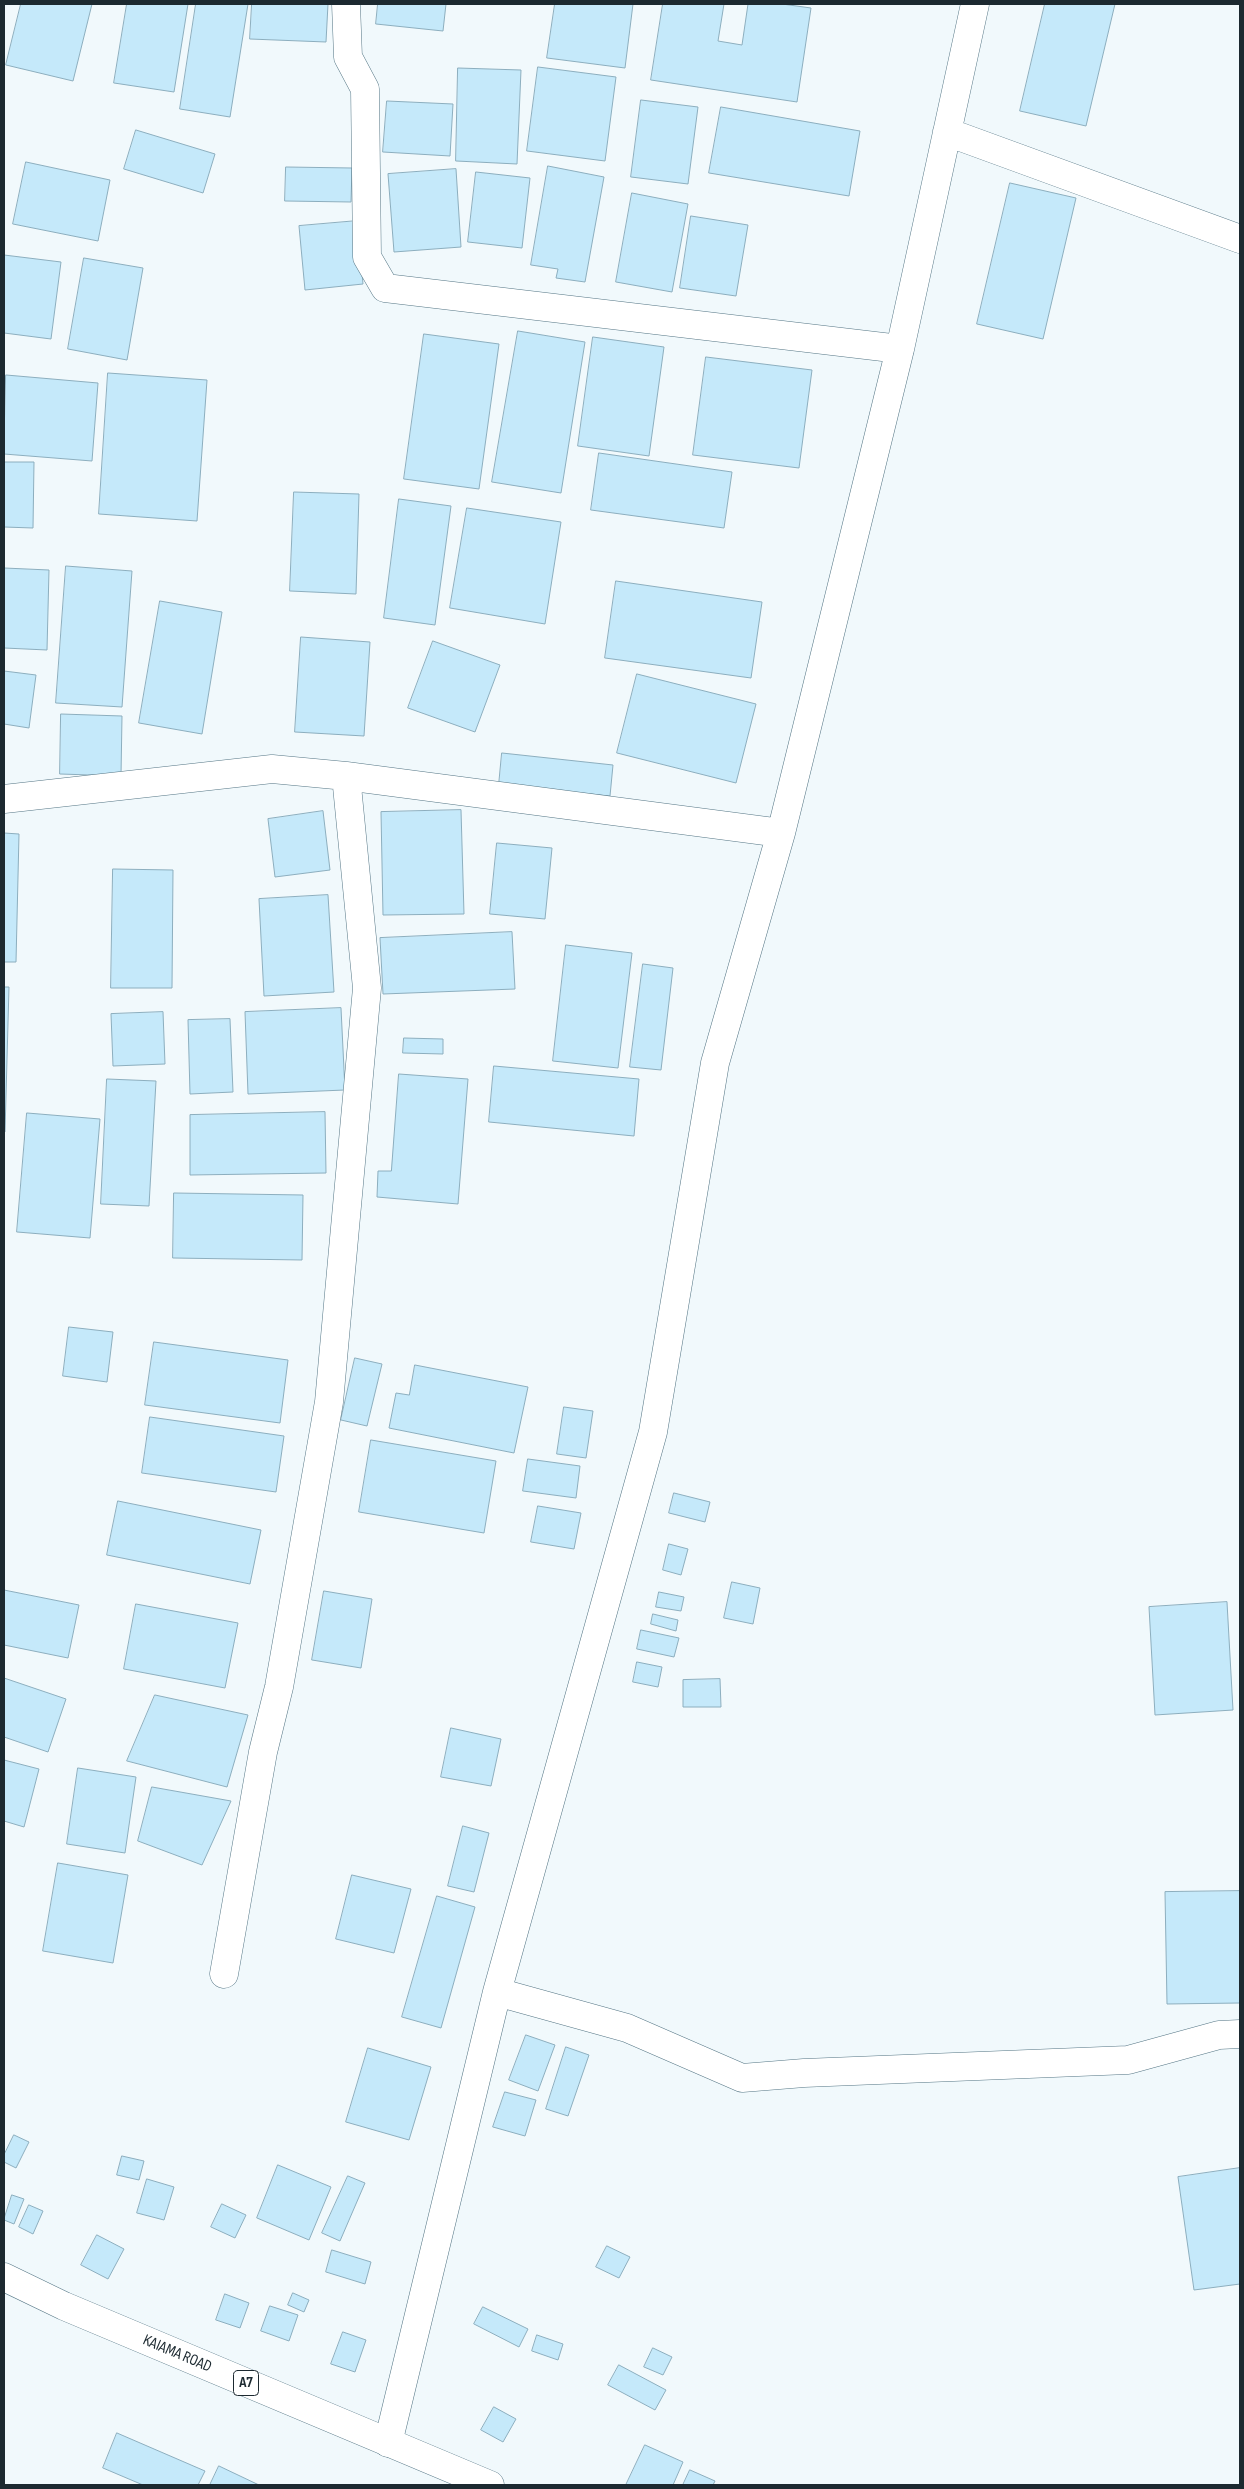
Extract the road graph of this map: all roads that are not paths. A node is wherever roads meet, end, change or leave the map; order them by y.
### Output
1 (346, 4) edge
2 (973, 4) edge
3 (947, 132) junction
4 (1240, 239) edge
5 (900, 349) junction
6 (346, 776) junction
7 (4, 799) edge
8 (781, 834) junction
9 (224, 1974) dead end
10 (497, 1992) junction
11 (1240, 2034) edge
12 (4, 2278) edge
13 (388, 2443) junction
14 (490, 2485) edge

1 - 5 main road
2 - 3 main road
3 - 4 main road
3 - 5 main road
5 - 8 main road
6 - 7 main road
6 - 8 main road
6 - 9 main road
8 - 10 main road
10 - 11 main road
10 - 13 main road
12 - 13 main road, KAIAMA ROAD / A7
13 - 14 main road, KAIAMA ROAD / A7

